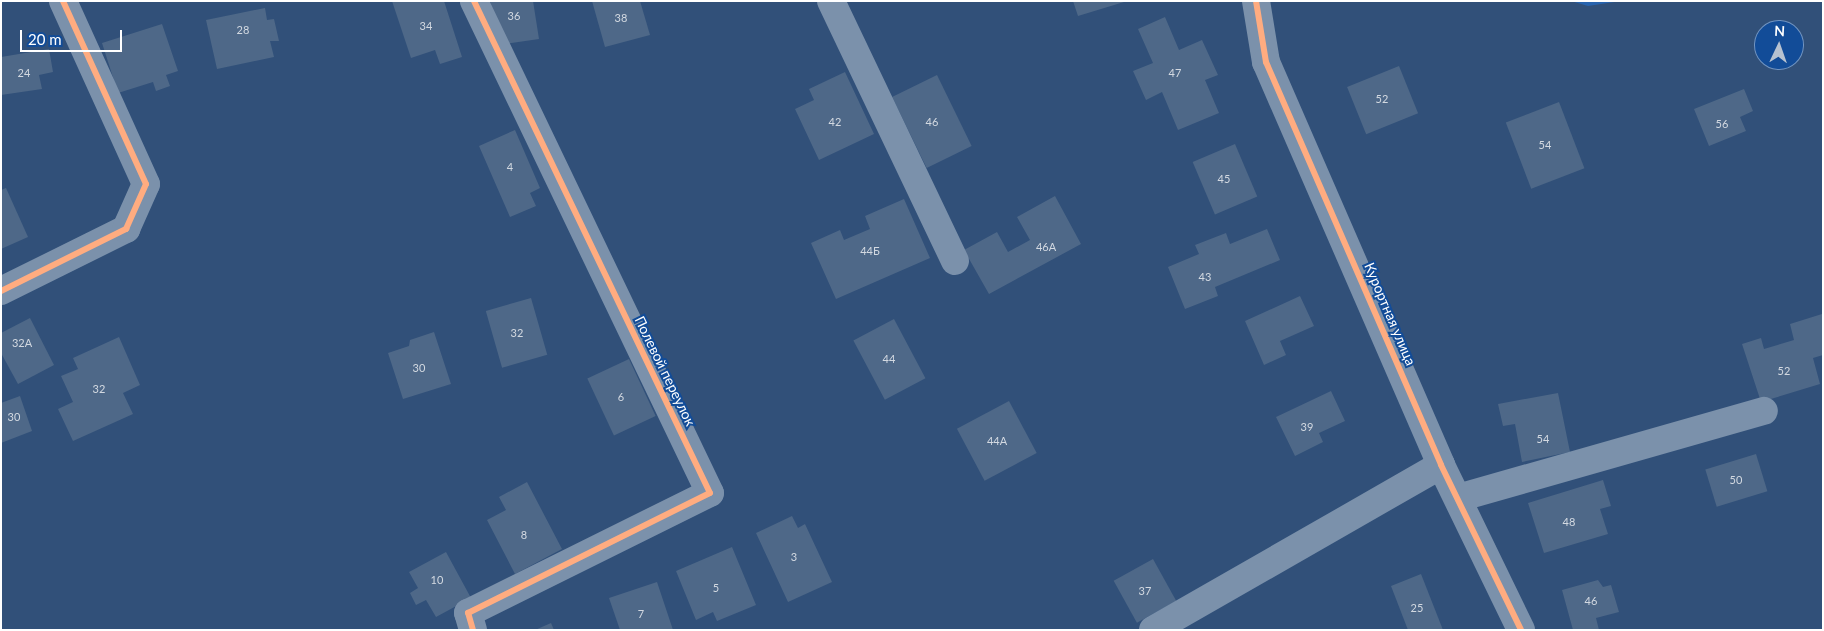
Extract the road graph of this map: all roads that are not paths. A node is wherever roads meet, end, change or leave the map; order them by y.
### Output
1 (63, 1) edge
2 (474, 1) edge
3 (831, 1) edge
4 (1256, 1) edge
5 (955, 261) dead end
6 (1, 291) edge
7 (1764, 412) dead end
8 (1442, 465) junction
9 (1458, 498) junction
10 (473, 630) edge
11 (1153, 630) edge
12 (1521, 630) edge

1 - 6 street
2 - 10 street, Полевой переулок
3 - 5 street
4 - 8 street, Курортная улица
7 - 9 street
8 - 9 street, Курортная улица
8 - 11 street
9 - 12 street, Курортная улица

